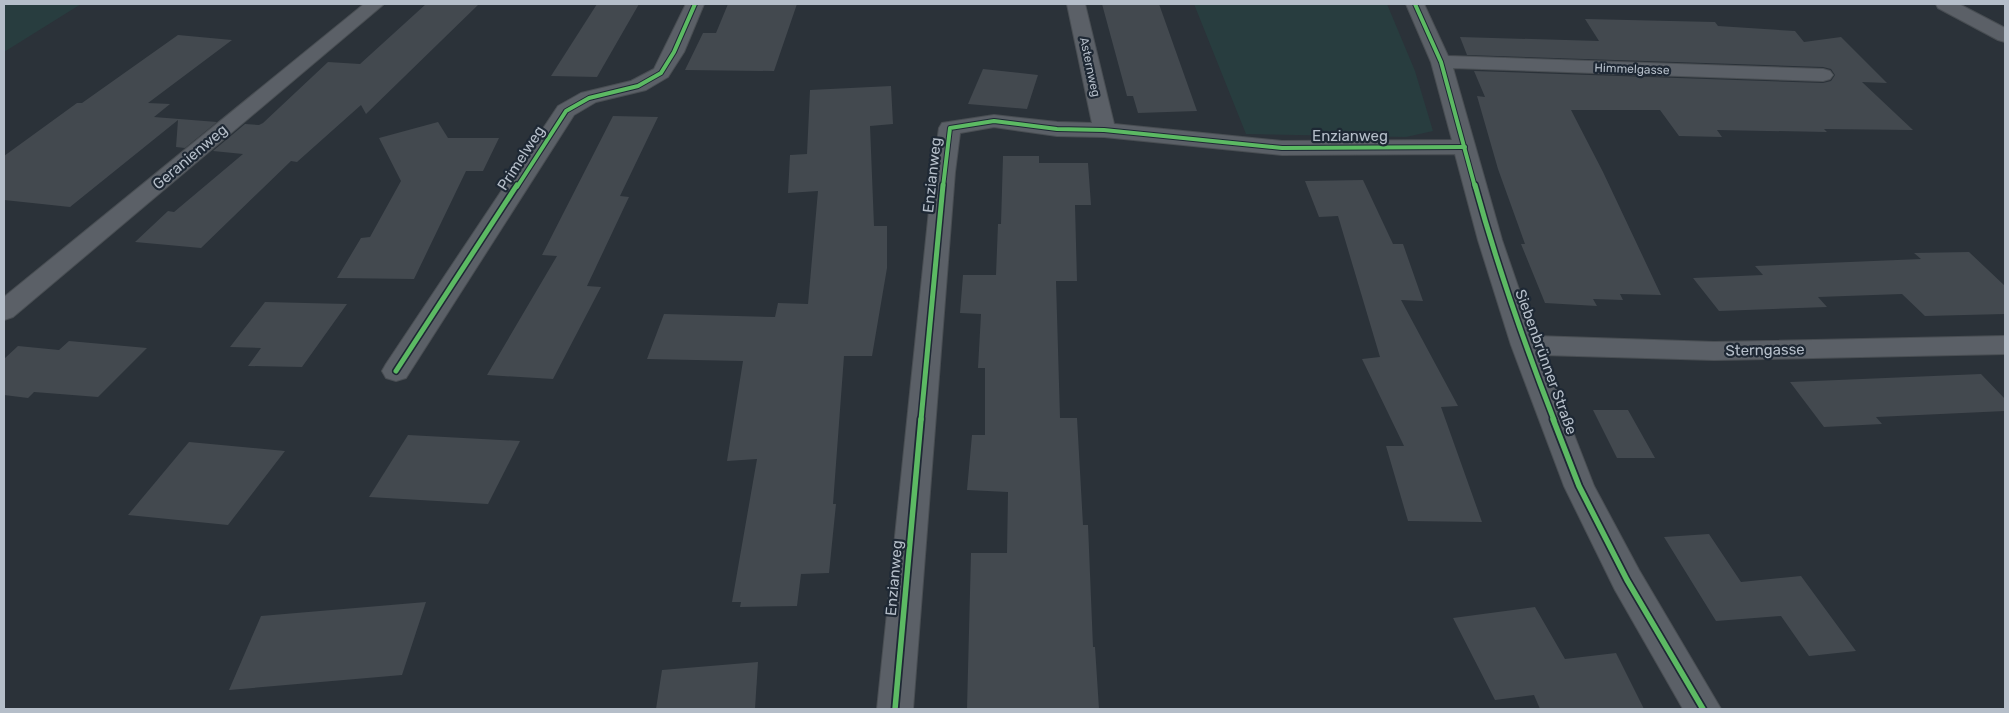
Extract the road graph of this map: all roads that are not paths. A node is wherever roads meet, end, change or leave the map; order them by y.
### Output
1 (375, 4) edge
2 (695, 4) edge
3 (1076, 4) edge
4 (1415, 4) edge
5 (1945, 4) edge
6 (2005, 36) edge
7 (1442, 62) junction
8 (1823, 75) dead end
9 (1104, 130) junction
10 (1465, 147) junction
11 (4, 311) edge
12 (1525, 345) junction
13 (2005, 345) edge
14 (396, 371) dead end
15 (895, 709) edge
16 (1703, 709) edge

1 - 11 street, Geranienweg
2 - 14 street, Primelweg
3 - 9 street, Asternweg
4 - 7 street, Siebenbrünner Straße
5 - 6 street
7 - 8 street, Himmelgasse
7 - 10 street, Siebenbrünner Straße
9 - 10 street, Enzianweg
9 - 15 street, Enzianweg
10 - 12 street, Siebenbrünner Straße
12 - 13 street, Sterngasse
12 - 16 street, Siebenbrünner Straße

